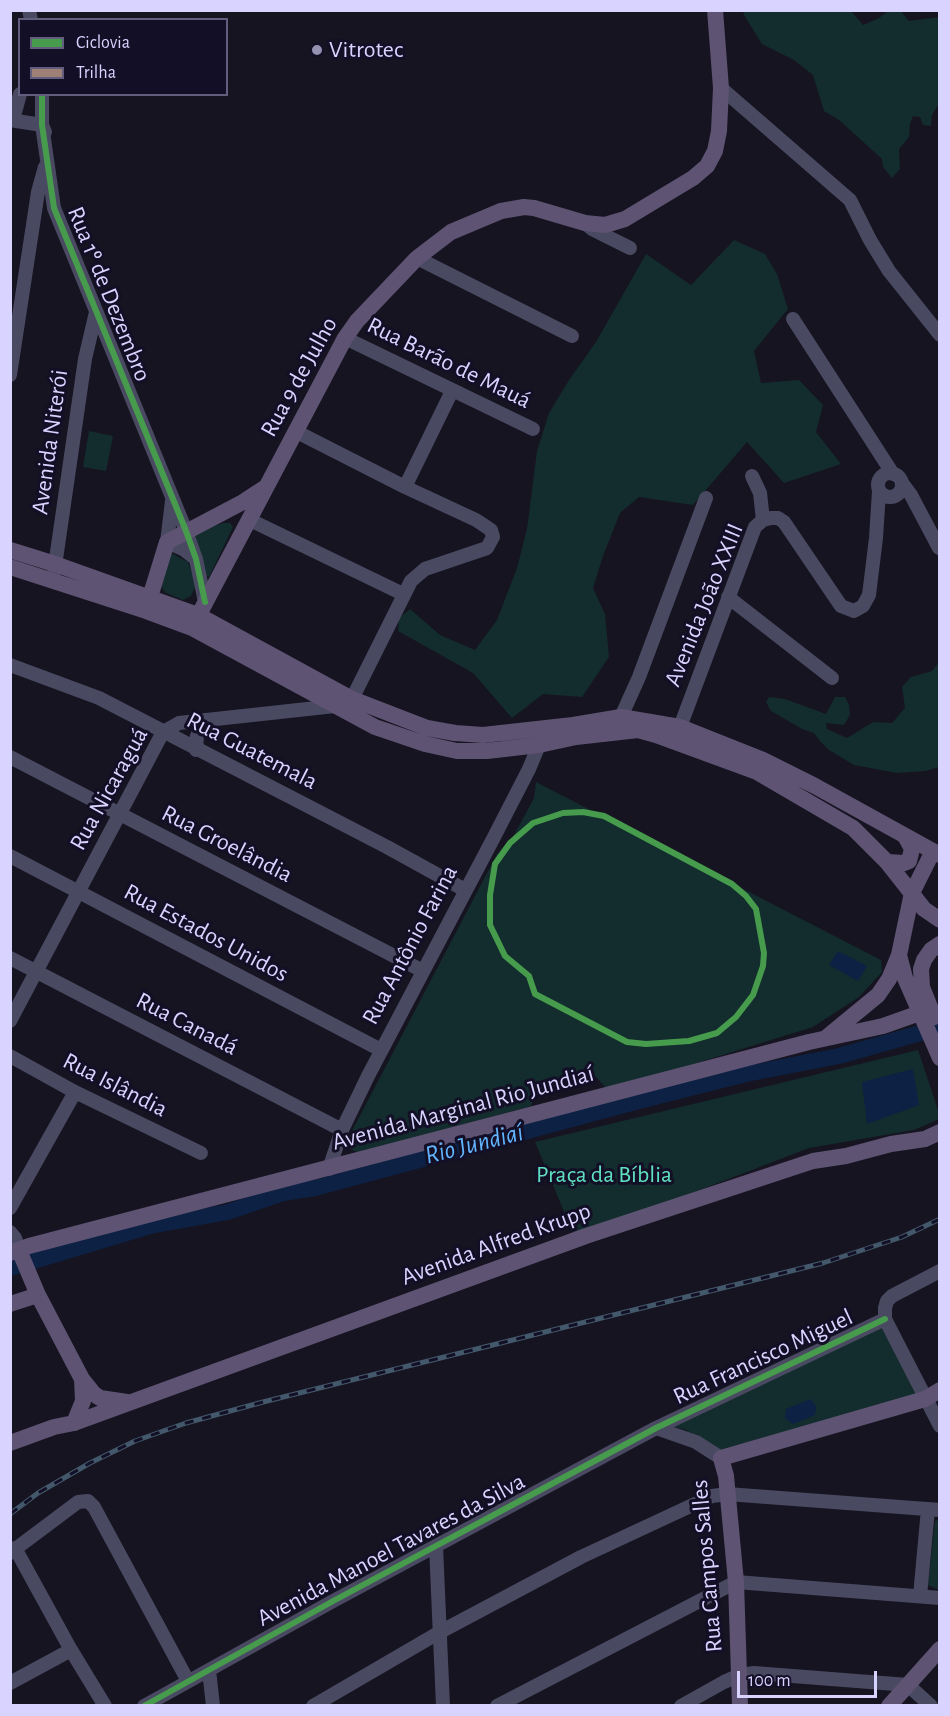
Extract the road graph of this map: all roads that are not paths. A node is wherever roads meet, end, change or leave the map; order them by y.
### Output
1 (715, 10) edge
2 (721, 88) junction
3 (19, 96) edge
4 (43, 96) edge
5 (43, 96) edge
6 (12, 120) edge
7 (42, 125) junction
8 (50, 155) junction
9 (37, 200) junction
10 (54, 208) junction
11 (585, 223) junction
12 (33, 230) junction
13 (630, 248) dead end
14 (417, 258) junction
15 (96, 312) junction
16 (793, 319) dead end
17 (939, 335) edge
18 (572, 336) dead end
19 (345, 338) junction
20 (10, 375) edge
21 (452, 391) junction
22 (533, 429) dead end
23 (295, 431) junction
24 (752, 476) dead end
25 (897, 478) junction
26 (267, 487) junction
27 (405, 487) junction
28 (879, 491) junction
29 (894, 497) junction
30 (706, 498) dead end
31 (172, 501) junction
32 (914, 504) junction
33 (220, 513) junction
34 (250, 520) junction
35 (763, 520) junction
36 (878, 520) junction
37 (186, 531) junction
38 (167, 542) junction
39 (939, 548) edge
40 (10, 550) edge
41 (196, 559) junction
42 (10, 567) edge
43 (54, 572) junction
44 (403, 594) junction
45 (728, 597) junction
46 (148, 604) junction
47 (198, 615) junction
48 (10, 665) edge
49 (832, 678) dead end
50 (352, 699) junction
51 (335, 706) junction
52 (621, 717) junction
53 (205, 721) junction
54 (680, 727) junction
55 (545, 728) junction
56 (163, 732) junction
57 (539, 745) junction
58 (196, 750) junction
59 (10, 757) edge
60 (120, 814) junction
61 (905, 836) junction
62 (937, 849) edge
63 (10, 856) edge
64 (887, 862) junction
65 (465, 890) junction
66 (79, 892) junction
67 (912, 893) junction
68 (939, 920) edge
69 (939, 944) edge
70 (899, 955) junction
71 (10, 958) edge
72 (921, 969) junction
73 (423, 971) junction
74 (37, 972) junction
75 (929, 1016) edge
76 (10, 1021) edge
77 (827, 1037) junction
78 (381, 1050) junction
79 (937, 1051) edge
80 (10, 1056) edge
81 (75, 1092) junction
82 (342, 1130) junction
83 (939, 1132) edge
84 (201, 1153) dead end
85 (329, 1169) junction
86 (10, 1208) edge
87 (10, 1232) edge
88 (17, 1254) edge
89 (939, 1271) edge
90 (36, 1290) junction
91 (10, 1304) edge
92 (885, 1319) junction
93 (82, 1379) junction
94 (932, 1394) edge
95 (128, 1402) junction
96 (74, 1423) junction
97 (939, 1426) edge
98 (656, 1428) junction
99 (10, 1443) edge
100 (721, 1458) junction
101 (728, 1494) junction
102 (934, 1510) edge
103 (436, 1546) junction
104 (13, 1551) edge
105 (736, 1582) junction
106 (920, 1596) junction
107 (939, 1598) edge
108 (440, 1632) junction
109 (939, 1649) edge
110 (71, 1650) junction
111 (209, 1670) junction
112 (740, 1676) junction
113 (188, 1681) junction
114 (10, 1683) edge
115 (908, 1685) junction
116 (105, 1706) edge
117 (144, 1706) edge
118 (213, 1706) edge
119 (313, 1706) edge
120 (443, 1706) edge
121 (497, 1706) edge
122 (681, 1706) edge
123 (740, 1706) edge
124 (889, 1706) edge
125 (931, 1706) edge

1 - 2 main road
2 - 11 main road
2 - 17 street
3 - 6 street
4 - 7 street, Rua 1º de Dezembro
5 - 8 street, Rua 1º de Dezembro
6 - 7 street
7 - 8 street
8 - 9 street
8 - 10 street, Rua 1º de Dezembro
9 - 10 street
9 - 12 street
10 - 12 street
10 - 15 street, Rua 1º de Dezembro
11 - 13 street, Rua 9 de Julho
11 - 14 main road, Rua 9 de Julho
12 - 20 street
14 - 18 street
14 - 19 main road, Rua 9 de Julho
15 - 31 street, Rua 1º de Dezembro
15 - 43 street, Avenida Niterói
16 - 25 street
19 - 21 street, Rua Barão de Mauá
19 - 23 main road, Rua 9 de Julho
21 - 22 street, Rua Barão de Mauá
21 - 27 street
23 - 26 main road, Rua 9 de Julho
23 - 27 street
24 - 35 street
25 - 28 street
25 - 29 street
25 - 32 street
26 - 33 main road
26 - 34 main road, Rua 9 de Julho
27 - 44 street
28 - 29 street
28 - 36 street, Avenida João XXIII
29 - 32 street
29 - 36 street, Avenida João XXIII
30 - 52 street
31 - 37 street, Rua 1º de Dezembro
31 - 38 street
32 - 39 street
33 - 34 main road
33 - 37 main road
34 - 44 street
34 - 47 main road, Rua 9 de Julho
35 - 36 street, Avenida João XXIII
35 - 45 street, Avenida João XXIII
37 - 38 main road
37 - 41 street, Rua 1º de Dezembro
38 - 41 street
38 - 46 main road
40 - 43 main road
41 - 47 street, Rua 1º de Dezembro
42 - 43 main road
43 - 46 main road
44 - 50 street
45 - 49 street
45 - 54 street, Avenida João XXIII
46 - 47 main road
47 - 50 main road
47 - 51 main road
48 - 56 street, Rua Guatemala
50 - 55 main road
51 - 53 street, Rua Nicaraguá
51 - 57 main road
52 - 54 main road
52 - 55 main road
53 - 56 street, Rua Nicaraguá
53 - 58 street
54 - 61 main road
55 - 57 main road
56 - 58 street, Rua Guatemala
56 - 60 street, Rua Nicaraguá
57 - 64 main road
57 - 65 street, Rua Antônio Farina
58 - 65 street, Rua Guatemala
59 - 60 street, Rua Groelândia
60 - 66 street, Rua Nicaraguá
60 - 73 street, Rua Groelândia
61 - 62 main road
61 - 64 main road
62 - 67 main road
63 - 66 street, Rua Estados Unidos
64 - 67 main road
65 - 73 street, Rua Antônio Farina
66 - 74 street, Rua Nicaraguá
66 - 78 street, Rua Estados Unidos
67 - 68 main road
67 - 70 main road
69 - 72 main road
70 - 72 main road
70 - 75 main road
70 - 77 main road
71 - 74 street, Rua Canadá
72 - 75 main road
73 - 78 street, Rua Antônio Farina
74 - 76 street, Rua Nicaraguá
74 - 82 street, Rua Canadá
75 - 77 main road, Avenida Marginal Rio Jundiaí
75 - 79 main road
77 - 85 main road, Avenida Marginal Rio Jundiaí
78 - 82 street, Rua Antônio Farina
80 - 81 street, Rua Islândia
81 - 84 street, Rua Islândia
81 - 86 street
82 - 85 street, Rua Antônio Farina
83 - 95 main road, Avenida Alfred Krupp
85 - 88 main road, Avenida Marginal Rio Jundiaí
87 - 88 street
88 - 90 main road
89 - 92 street
90 - 91 main road
90 - 93 main road
92 - 94 street
92 - 98 street, Rua Francisco Miguel
93 - 95 main road
93 - 96 main road
94 - 97 street
94 - 100 main road
95 - 96 main road, Avenida Alfred Krupp
96 - 99 main road, Avenida Alfred Krupp
98 - 100 street, Rua Campos Salles
98 - 103 street, Avenida Manoel Tavares da Silva
100 - 101 main road, Rua Campos Salles
101 - 102 street
101 - 105 main road, Rua Campos Salles
101 - 108 street
102 - 106 street
103 - 108 street
103 - 111 street, Avenida Manoel Tavares da Silva
104 - 110 street
104 - 113 street
105 - 106 street
105 - 112 main road, Rua Campos Salles
105 - 121 street
106 - 107 street
108 - 119 street
108 - 120 street
109 - 115 main road
110 - 114 street
110 - 116 street
111 - 113 street, Avenida Manoel Tavares da Silva
111 - 118 street
112 - 115 street
112 - 122 street
112 - 123 main road, Rua Campos Salles
113 - 117 street, Avenida Manoel Tavares da Silva
115 - 124 main road
115 - 125 street

